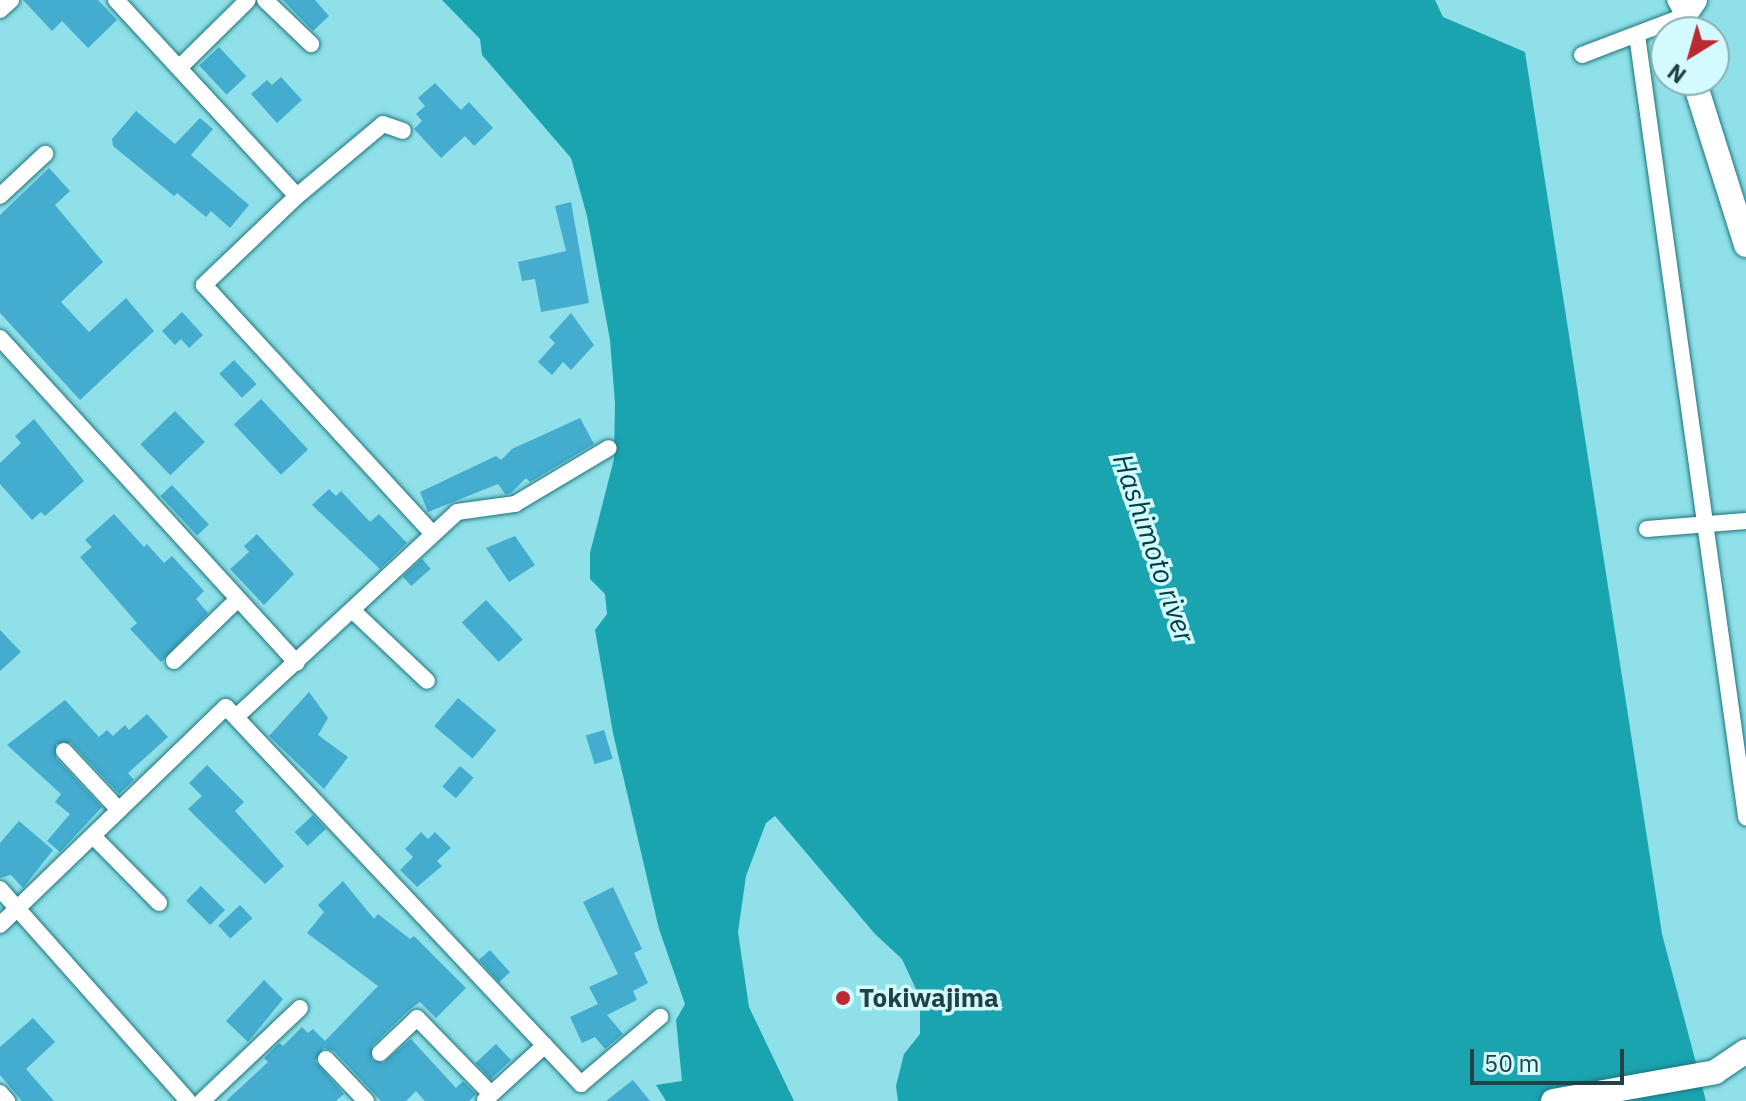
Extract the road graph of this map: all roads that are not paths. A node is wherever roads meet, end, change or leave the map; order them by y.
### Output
1 (11, 0) edge
2 (116, 0) edge
3 (248, 0) edge
4 (265, 0) edge
5 (0, 10) edge
6 (1684, 12) edge
7 (1637, 35) junction
8 (311, 44) dead end
9 (1582, 55) dead end
10 (180, 67) junction
11 (1699, 96) edge
12 (403, 131) dead end
13 (45, 154) dead end
14 (0, 196) edge
15 (297, 196) junction
16 (1746, 245) edge
17 (0, 338) edge
18 (609, 448) dead end
19 (1746, 521) edge
20 (1705, 524) junction
21 (1647, 529) dead end
22 (432, 533) junction
23 (238, 599) junction
24 (352, 610) junction
25 (174, 661) dead end
26 (297, 663) junction
27 (427, 681) dead end
28 (236, 717) junction
29 (64, 751) dead end
30 (119, 810) junction
31 (1746, 817) edge
32 (93, 836) junction
33 (0, 889) edge
34 (159, 903) dead end
35 (18, 908) junction
36 (0, 925) edge
37 (300, 1008) dead end
38 (660, 1017) dead end
39 (545, 1045) junction
40 (1746, 1051) edge
41 (380, 1053) dead end
42 (326, 1059) dead end
43 (0, 1093) edge
44 (487, 1098) edge
45 (7, 1101) edge
46 (188, 1101) edge
47 (202, 1101) edge
48 (366, 1101) edge
49 (1553, 1101) edge

1 - 5 street
2 - 10 street
3 - 10 street
4 - 8 street
6 - 7 street
7 - 9 street
7 - 20 street
10 - 15 street
11 - 16 street
12 - 15 street
13 - 14 street
15 - 22 street
17 - 23 street
18 - 22 street
19 - 20 street
20 - 21 street
20 - 31 street
22 - 24 street
23 - 25 street
23 - 26 street
24 - 26 street
24 - 27 street
26 - 28 street
28 - 30 street
28 - 39 street
29 - 30 street
30 - 32 street
32 - 34 street
32 - 35 street
33 - 35 street
35 - 36 street
35 - 46 street
37 - 47 street
38 - 39 street
39 - 44 street
40 - 49 street
41 - 44 street
42 - 48 street
43 - 45 street

